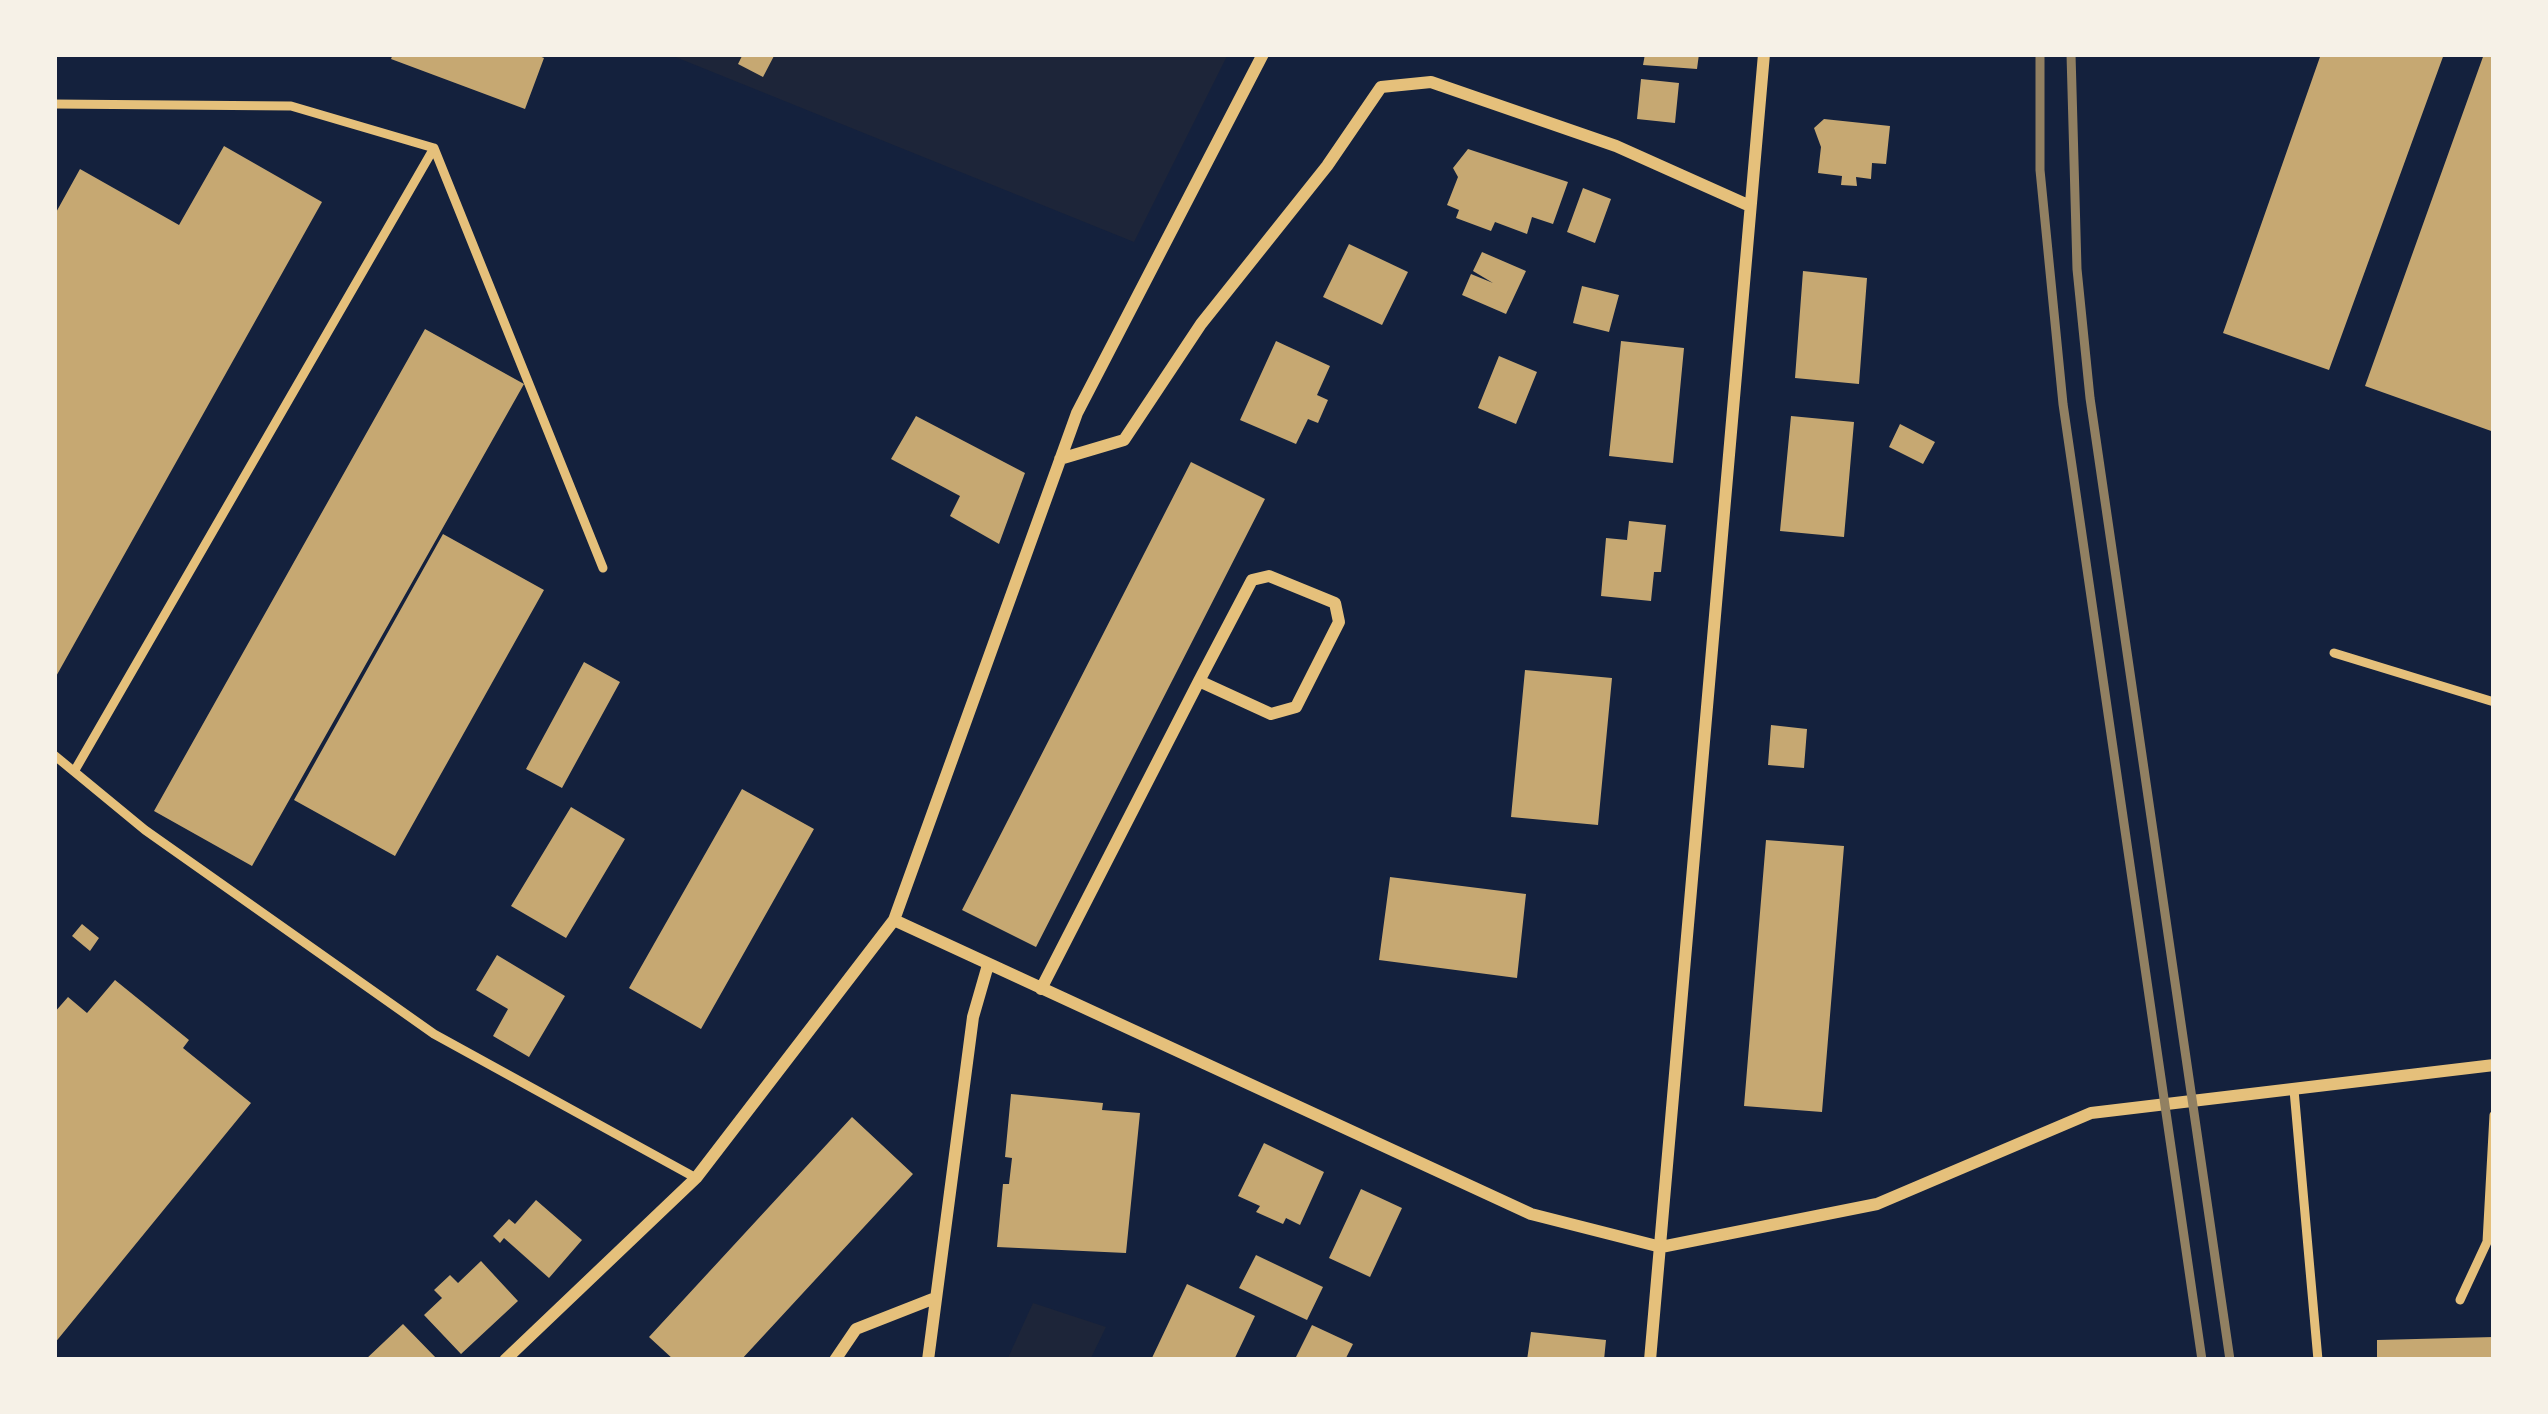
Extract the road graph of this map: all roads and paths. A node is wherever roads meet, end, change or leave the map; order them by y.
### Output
1 (1263, 54) edge
2 (1764, 54) edge
3 (54, 104) edge
4 (434, 148) junction
5 (1750, 206) junction
6 (1060, 460) junction
7 (603, 568) dead end
8 (2334, 653) dead end
9 (1199, 681) junction
10 (2494, 702) edge
11 (54, 755) edge
12 (75, 770) junction
13 (894, 920) junction
14 (988, 965) junction
15 (1041, 989) junction
16 (2494, 1065) edge
17 (2294, 1090) junction
18 (2494, 1115) edge
19 (696, 1178) junction
20 (1661, 1247) junction
21 (935, 1298) junction
22 (2460, 1300) dead end
23 (505, 1360) edge
24 (835, 1360) edge
25 (928, 1360) edge
26 (1650, 1360) edge
27 (2318, 1360) edge

1 - 6 street
2 - 5 street
3 - 4 lane
4 - 7 lane
4 - 12 lane
5 - 6 street
5 - 20 street
6 - 13 street
8 - 10 lane
9 - 9 street
9 - 15 street
11 - 12 lane
12 - 19 lane
13 - 14 street
13 - 19 street
14 - 15 street
14 - 21 street
15 - 20 street
16 - 17 street
17 - 20 street
17 - 27 lane
18 - 22 lane
19 - 23 street
20 - 26 street
21 - 24 street
21 - 25 street

